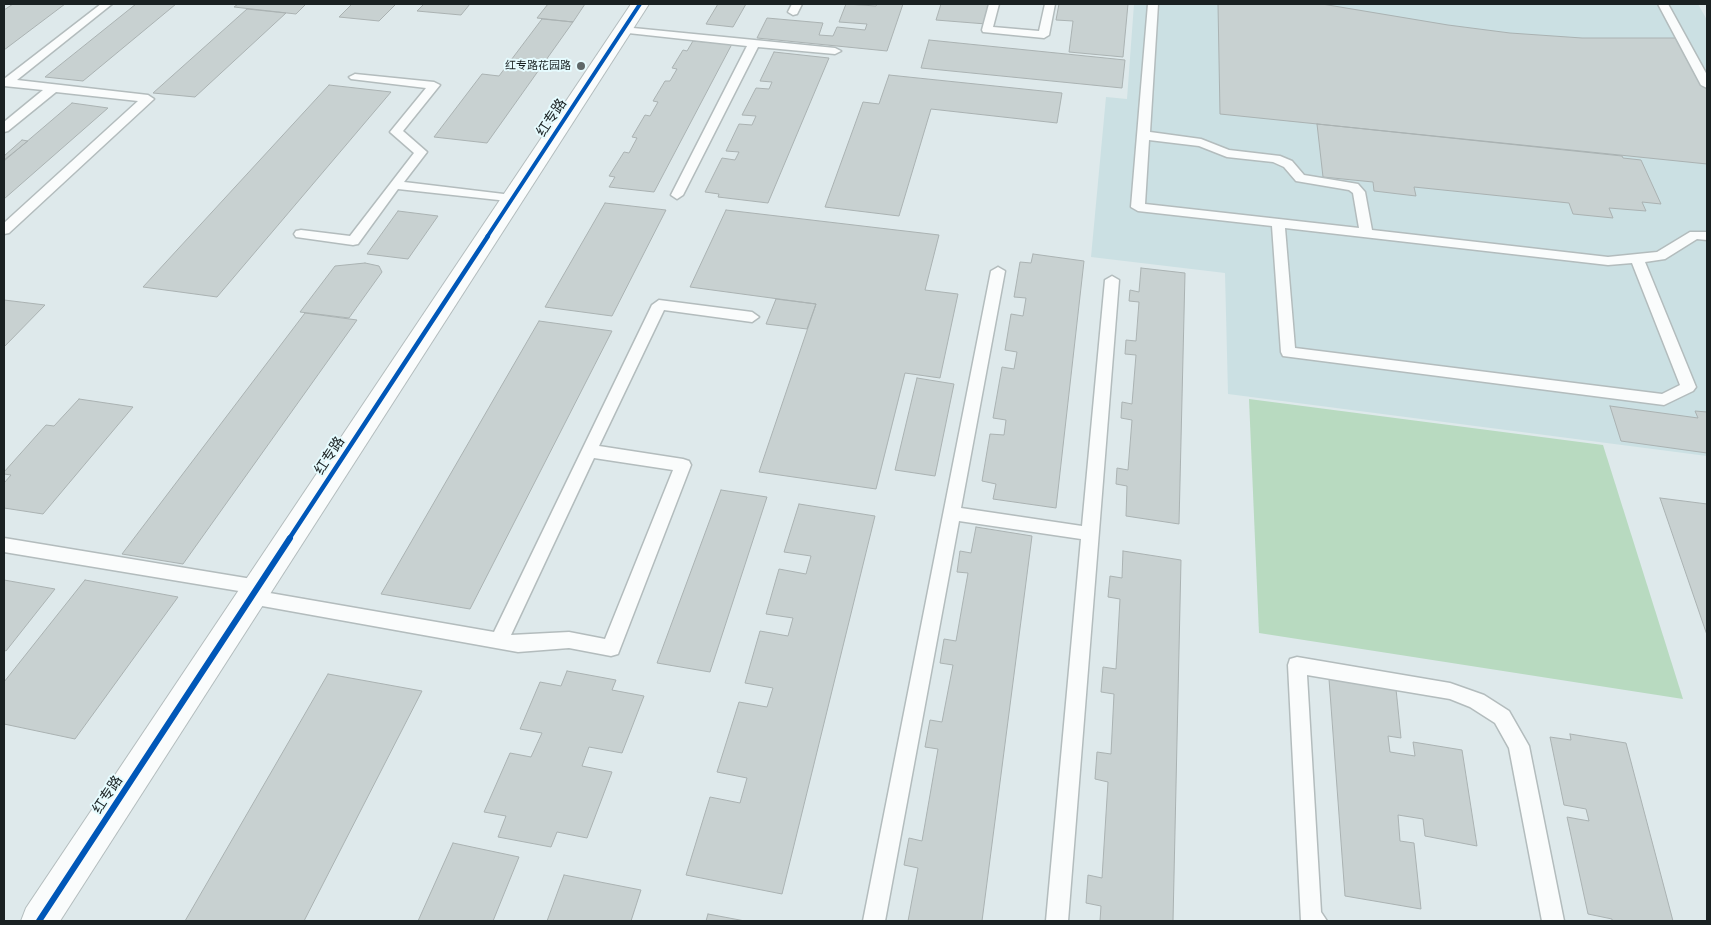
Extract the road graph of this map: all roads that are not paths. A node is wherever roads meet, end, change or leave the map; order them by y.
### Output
1 (107, 4) edge
2 (640, 4) edge
3 (994, 4) edge
4 (1050, 4) edge
5 (1153, 4) edge
6 (1664, 4) edge
7 (623, 30) junction
8 (754, 43) junction
9 (835, 51) dead end
10 (355, 77) dead end
11 (5, 83) edge
12 (1707, 85) edge
13 (53, 88) junction
14 (4, 128) edge
15 (1142, 136) junction
16 (395, 185) junction
17 (677, 195) dead end
18 (512, 199) junction
19 (4, 214) edge
20 (19, 216) junction
21 (1278, 223) junction
22 (4, 230) edge
23 (1366, 233) junction
24 (301, 234) dead end
25 (1707, 236) edge
26 (1637, 258) junction
27 (998, 272) dead end
28 (1112, 280) dead end
29 (752, 317) dead end
30 (590, 451) junction
31 (952, 513) junction
32 (1090, 534) junction
33 (4, 545) edge
34 (255, 592) junction
35 (500, 640) junction
36 (39, 921) edge
37 (874, 921) edge
38 (1057, 921) edge
39 (1316, 921) edge
40 (1553, 921) edge

1 - 11 lane
2 - 7 street, 红专路
3 - 4 lane
5 - 15 lane
6 - 12 lane
7 - 8 lane
7 - 18 street, 红专路
8 - 9 lane
8 - 17 lane
10 - 16 lane
11 - 13 lane
13 - 14 lane
13 - 20 lane
15 - 21 lane
15 - 23 lane
16 - 18 lane
16 - 24 lane
18 - 34 street, 红专路
19 - 20 lane
20 - 22 lane
21 - 23 lane
21 - 26 lane
23 - 26 lane
25 - 26 lane
27 - 31 lane
28 - 32 lane
29 - 30 lane
30 - 35 lane
30 - 35 lane
31 - 32 lane
31 - 37 lane
32 - 38 lane
33 - 34 lane
34 - 35 lane
34 - 36 street, 红专路
39 - 40 lane

